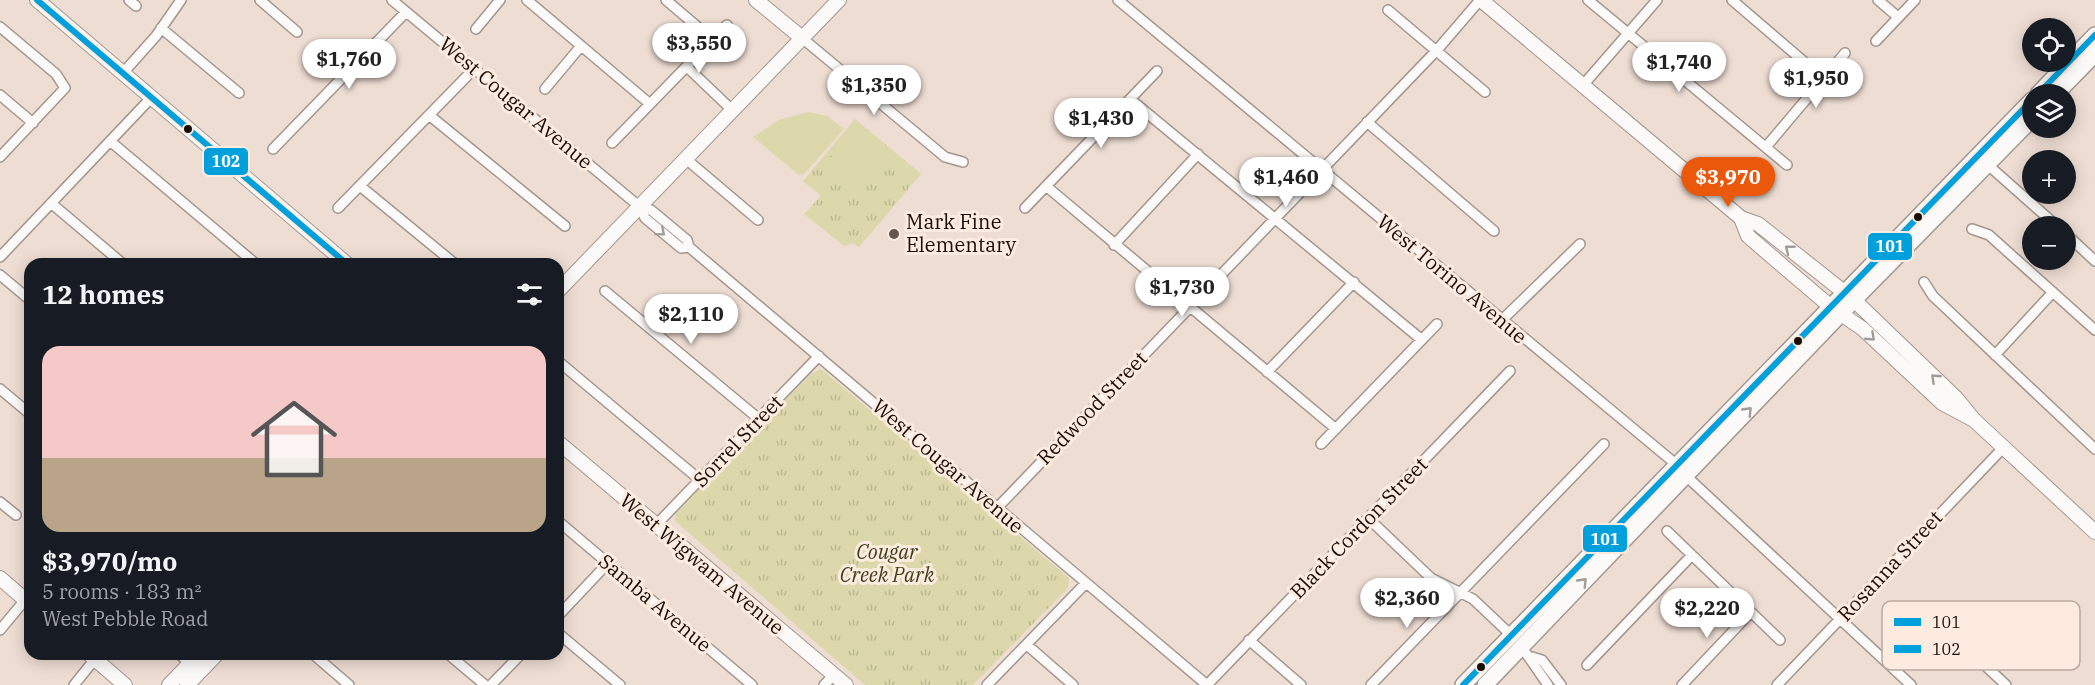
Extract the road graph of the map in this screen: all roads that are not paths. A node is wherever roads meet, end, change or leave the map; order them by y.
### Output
1 (37, 0) edge
2 (181, 0) edge
3 (260, 0) edge
4 (392, 0) edge
5 (500, 0) edge
6 (527, 0) edge
7 (666, 0) edge
8 (756, 0) edge
9 (839, 0) edge
10 (1118, 0) edge
11 (1481, 0) edge
12 (1588, 0) edge
13 (1657, 0) edge
14 (1732, 0) edge
15 (1878, 0) edge
16 (1915, 0) edge
17 (1388, 10) dead end
18 (406, 12) junction
19 (1898, 17) junction
20 (728, 25) dead end
21 (0, 27) edge
22 (161, 28) junction
23 (476, 29) dead end
24 (297, 32) dead end
25 (1628, 33) junction
26 (2095, 35) edge
27 (802, 38) junction
28 (713, 40) junction
29 (1876, 41) dead end
30 (581, 46) junction
31 (1437, 50) junction
32 (1845, 53) dead end
33 (2095, 54) edge
34 (687, 67) junction
35 (474, 69) junction
36 (1157, 71) dead end
37 (123, 73) junction
38 (1823, 78) junction
39 (1584, 84) junction
40 (2048, 84) edge
41 (2066, 84) edge
42 (545, 88) dead end
43 (1485, 92) dead end
44 (239, 93) dead end
45 (0, 95) edge
46 (151, 98) junction
47 (1130, 99) junction
48 (650, 104) junction
49 (732, 110) junction
50 (2022, 111) edge
51 (429, 115) junction
52 (1367, 122) junction
53 (33, 123) junction
54 (2022, 127) edge
55 (110, 141) junction
56 (612, 143) dead end
57 (1766, 147) junction
58 (273, 149) dead end
59 (1198, 153) junction
60 (0, 157) edge
61 (686, 159) junction
62 (1984, 159) junction
63 (963, 162) dead end
64 (1787, 165) dead end
65 (1321, 170) junction
66 (360, 186) junction
67 (1046, 186) junction
68 (51, 203) junction
69 (640, 207) junction
70 (338, 208) dead end
71 (1025, 208) dead end
72 (2046, 216) edge
73 (1276, 217) junction
74 (1741, 218) junction
75 (758, 220) dead end
76 (565, 226) dead end
77 (1972, 229) dead end
78 (1494, 231) dead end
79 (2076, 243) edge
80 (1113, 244) junction
81 (1580, 244) dead end
82 (0, 257) edge
83 (116, 258) edge
84 (249, 258) edge
85 (340, 258) edge
86 (448, 258) edge
87 (2095, 261) edge
88 (0, 275) edge
89 (1354, 282) junction
90 (1924, 282) dead end
91 (564, 285) edge
92 (605, 291) dead end
93 (2053, 292) junction
94 (24, 295) edge
95 (1849, 296) junction
96 (1190, 307) junction
97 (1836, 310) junction
98 (1502, 320) junction
99 (1437, 324) dead end
100 (2095, 330) edge
101 (1422, 340) junction
102 (1995, 355) junction
103 (819, 356) junction
104 (564, 366) edge
105 (1510, 371) dead end
106 (1267, 372) junction
107 (0, 389) edge
108 (24, 409) edge
109 (759, 419) junction
110 (1974, 420) junction
111 (1336, 429) junction
112 (1321, 444) dead end
113 (1604, 444) dead end
114 (564, 447) edge
115 (2003, 448) junction
116 (2095, 449) edge
117 (1681, 470) junction
118 (700, 480) junction
119 (0, 502) edge
120 (997, 508) junction
121 (16, 515) dead end
122 (1368, 518) junction
123 (656, 525) junction
124 (564, 526) edge
125 (1667, 531) dead end
126 (2095, 532) edge
127 (1692, 555) junction
128 (608, 563) junction
129 (0, 578) edge
130 (1085, 584) junction
131 (1462, 592) junction
132 (24, 599) edge
133 (24, 606) edge
134 (564, 610) edge
135 (1751, 612) junction
136 (1840, 620) junction
137 (0, 630) edge
138 (564, 638) edge
139 (1249, 640) junction
140 (1780, 640) dead end
141 (1027, 645) junction
142 (1521, 646) junction
143 (1882, 658) edge
144 (90, 660) edge
145 (96, 660) edge
146 (187, 660) edge
147 (211, 660) edge
148 (320, 660) edge
149 (455, 660) edge
150 (515, 660) edge
151 (1587, 665) dead end
152 (1895, 670) edge
153 (1990, 670) edge
154 (829, 680) edge
155 (2004, 684) edge
156 (74, 685) edge
157 (125, 685) edge
158 (169, 685) edge
159 (187, 685) edge
160 (349, 685) edge
161 (485, 685) edge
162 (491, 685) edge
163 (620, 685) edge
164 (752, 685) edge
165 (846, 685) edge
166 (987, 685) edge
167 (1073, 685) edge
168 (1207, 685) edge
169 (1301, 685) edge
170 (1371, 685) edge
171 (1463, 685) edge
172 (1483, 685) edge
173 (1548, 685) edge
174 (1561, 685) edge
175 (1682, 685) edge
176 (1777, 685) edge
177 (1911, 685) edge

1 - 37 street
2 - 22 street
3 - 24 street
4 - 18 street, West Cougar Avenue
5 - 23 street
6 - 30 street
7 - 28 street
8 - 27 street
9 - 27 street
10 - 65 street, West Torino Avenue
11 - 31 street, Redwood Street
11 - 39 street
12 - 25 street
13 - 25 street
14 - 38 street
15 - 19 street
16 - 19 street
17 - 31 street
18 - 35 street, West Cougar Avenue
18 - 58 street
19 - 29 street
20 - 28 street
21 - 53 street
22 - 37 street
22 - 44 street
25 - 39 street
25 - 57 street
26 - 40 main road
27 - 49 street
27 - 63 street
28 - 34 street
30 - 42 street
30 - 48 street
31 - 43 street
31 - 52 street, Redwood Street
32 - 38 street
33 - 41 main road
34 - 48 street
34 - 49 street
35 - 51 street
35 - 69 street, West Cougar Avenue
36 - 47 street
37 - 46 street
38 - 57 street
39 - 74 street
45 - 53 street
46 - 55 street
46 - 85 street
47 - 59 street
47 - 67 street
48 - 56 street
49 - 61 street
50 - 62 main road
51 - 66 street
51 - 76 street
52 - 65 street, Redwood Street
52 - 78 street
53 - 60 street
54 - 62 main road
55 - 68 street
55 - 84 street
57 - 64 street
59 - 73 street
59 - 80 street
61 - 69 street
61 - 75 street
62 - 72 street
62 - 95 main road
62 - 95 main road
65 - 73 street, Redwood Street
65 - 98 street, West Torino Avenue
66 - 70 street
66 - 86 street
67 - 71 street
67 - 80 street
68 - 82 street
68 - 83 street
69 - 91 street
69 - 103 street, West Cougar Avenue
73 - 89 street
73 - 96 street, Redwood Street
95 -> 74 street
74 - 97 street
77 - 93 street
79 - 87 street
80 - 96 street
81 - 98 street
88 - 94 street
89 - 101 street
89 - 106 street
90 - 102 street
92 - 109 street
93 - 100 street
93 - 102 street
95 - 97 main road
110 -> 95 street
96 - 106 street
96 - 120 street, Redwood Street
97 -> 110 street
117 -> 97 main road
97 - 117 main road
98 - 117 street, West Torino Avenue
99 - 101 street
101 - 111 street
102 - 116 street
103 - 109 street, Sorrel Street
103 - 120 street, West Cougar Avenue
104 - 118 street
105 - 122 street, Black Cordon Street
106 - 111 street
107 - 108 street
109 - 118 street, Sorrel Street
110 - 115 street
111 - 112 street
113 - 131 street
114 - 123 street, West Wigwam Avenue
115 - 126 street
115 - 136 street, Rosanna Street
117 - 136 street, West Torino Avenue
142 -> 117 main road
117 - 142 main road
118 - 123 street, Sorrel Street
119 - 121 street
120 - 130 street, West Cougar Avenue
122 - 131 street
122 - 139 street, Black Cordon Street
123 - 154 street, West Wigwam Avenue
124 - 128 street, Samba Avenue
125 - 127 street
127 - 135 street
127 - 151 street
128 - 134 street
128 - 164 street, Samba Avenue
129 - 132 street
130 - 141 street
130 - 168 street, West Cougar Avenue
131 - 142 street
131 - 170 street
133 - 137 street
135 - 140 street
135 - 175 street
136 - 143 street, West Torino Avenue
136 - 176 street, Rosanna Street
138 - 163 street
139 - 168 street, Black Cordon Street
139 - 169 street
141 - 166 street
141 - 167 street
142 - 171 main road
142 - 172 main road
142 - 173 street
142 - 174 street
144 - 156 street
145 - 157 street
146 - 158 street
147 - 159 street
148 - 160 street
149 - 161 street
150 - 162 street
152 - 177 street, West Torino Avenue
153 - 155 street
154 - 165 street, West Wigwam Avenue

